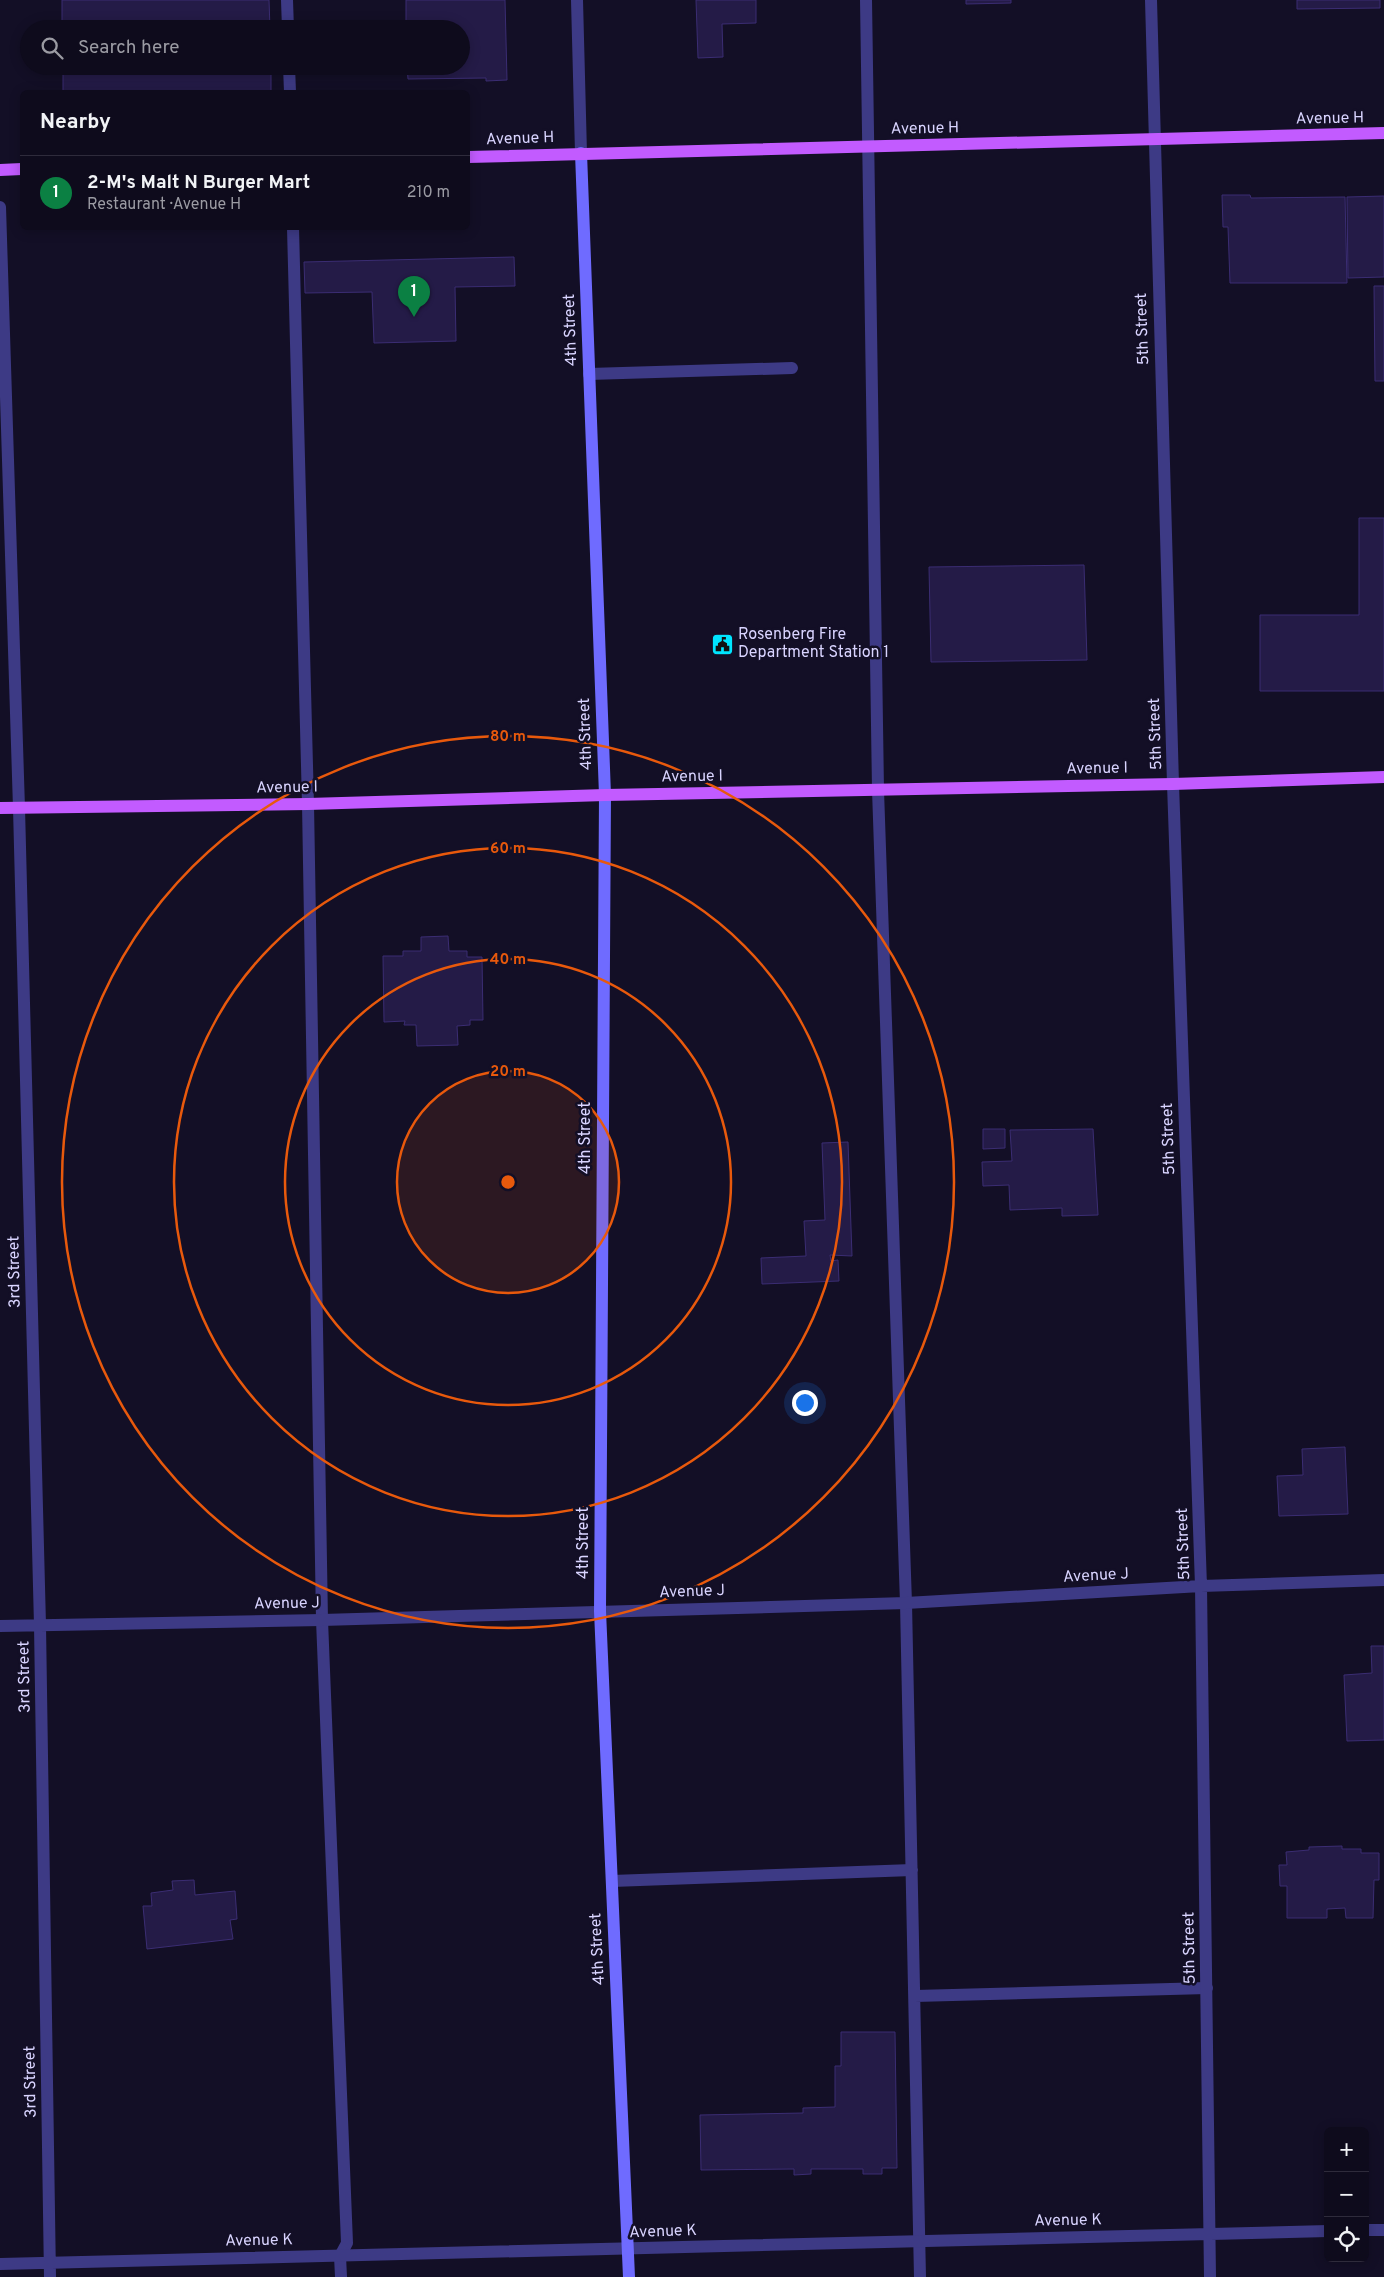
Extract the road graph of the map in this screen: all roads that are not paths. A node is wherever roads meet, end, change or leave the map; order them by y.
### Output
1 (287, 0) edge
2 (577, 0) edge
3 (866, 0) edge
4 (1151, 0) edge
5 (288, 20) edge
6 (289, 75) edge
7 (290, 90) edge
8 (1384, 133) edge
9 (1154, 139) junction
10 (868, 147) junction
11 (581, 154) junction
12 (470, 157) edge
13 (0, 170) edge
14 (20, 170) edge
15 (0, 207) edge
16 (293, 230) edge
17 (792, 368) dead end
18 (589, 374) junction
19 (1384, 777) edge
20 (1173, 784) junction
21 (878, 790) junction
22 (605, 794) junction
23 (308, 804) junction
24 (0, 808) edge
25 (19, 808) junction
26 (1384, 1580) edge
27 (1201, 1586) junction
28 (906, 1603) junction
29 (600, 1611) junction
30 (322, 1620) junction
31 (40, 1625) junction
32 (0, 1626) edge
33 (912, 1870) junction
34 (612, 1881) junction
35 (1207, 1988) junction
36 (915, 1996) junction
37 (1369, 2230) edge
38 (1384, 2230) edge
39 (1324, 2231) edge
40 (1210, 2234) junction
41 (919, 2242) junction
42 (628, 2249) junction
43 (340, 2256) junction
44 (50, 2263) junction
45 (0, 2264) edge
46 (50, 2277) edge
47 (341, 2277) edge
48 (629, 2277) edge
49 (920, 2277) edge
50 (1210, 2277) edge

1 - 5 street
2 - 11 street, 4th Street
3 - 10 street
4 - 9 street, 5th Street
6 - 7 street
8 - 9 main road, Avenue H
9 - 10 main road, Avenue H
9 - 20 street, 5th Street
10 - 11 main road, Avenue H
10 - 21 street
11 - 12 main road, Avenue H
11 - 18 street, 4th Street
13 - 14 main road
15 - 25 street, 3rd Street
16 - 23 street
17 - 18 street
18 - 22 street, 4th Street
19 - 20 main road, Avenue I
20 - 21 main road, Avenue I
20 - 27 street, 5th Street
21 - 22 main road, Avenue I
21 - 28 street
22 - 23 main road, Avenue I
22 - 29 street, 4th Street
23 - 25 main road, Avenue I
23 - 30 street
24 - 25 main road, Avenue I
25 - 31 street, 3rd Street
26 - 27 street, Avenue J
27 - 28 street, Avenue J
27 - 35 street, 5th Street
28 - 29 street, Avenue J
28 - 33 street
29 - 30 street, Avenue J
29 - 34 street, 4th Street
30 - 31 street, Avenue J
30 - 43 street
31 - 32 street, Avenue J
31 - 44 street, 3rd Street
33 - 34 street
33 - 36 street
34 - 42 street, 4th Street
35 - 36 street
35 - 40 street, 5th Street
36 - 41 street
37 - 38 street
39 - 40 street, Avenue K
40 - 41 street, Avenue K
40 - 50 street, 5th Street
41 - 42 street, Avenue K
41 - 49 street
42 - 43 street, Avenue K
42 - 48 street, 4th Street
43 - 44 street, Avenue K
43 - 47 street
44 - 45 street, Avenue K
44 - 46 street, 3rd Street

